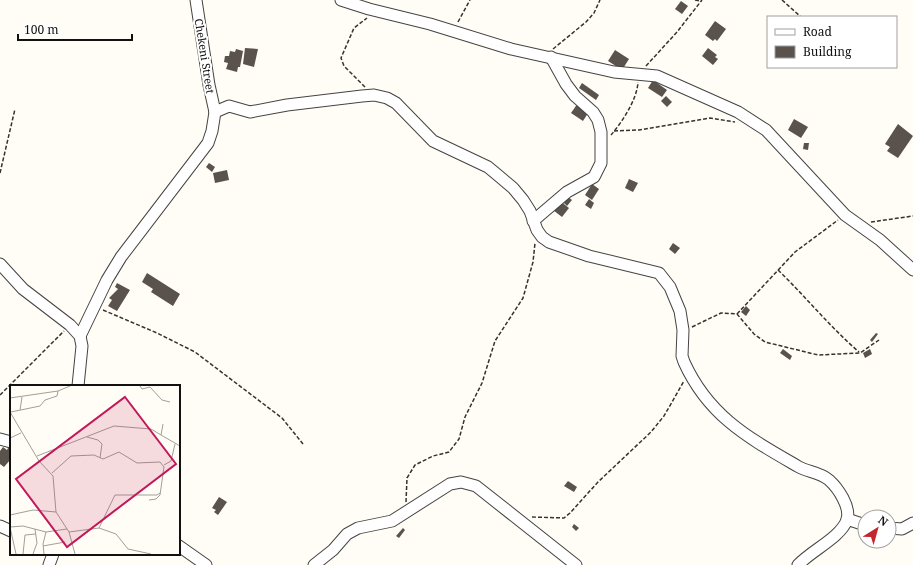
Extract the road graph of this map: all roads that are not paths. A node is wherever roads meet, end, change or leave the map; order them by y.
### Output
1 (196, 0) edge
2 (341, 0) edge
3 (551, 57) junction
4 (215, 112) junction
5 (535, 226) junction
6 (0, 264) edge
7 (913, 270) edge
8 (80, 336) junction
9 (78, 385) edge
10 (0, 439) edge
11 (10, 442) edge
12 (847, 519) junction
13 (857, 522) edge
14 (913, 523) edge
15 (0, 526) edge
16 (897, 529) edge
17 (908, 530) edge
18 (10, 531) edge
19 (180, 547) edge
20 (53, 555) edge
21 (49, 565) edge
22 (206, 565) edge
23 (314, 565) edge
24 (576, 565) edge
25 (798, 565) edge

1 - 4 street, Chekeni Street
2 - 3 street
3 - 5 street
3 - 7 street
4 - 5 street
4 - 8 street
5 - 12 street
6 - 8 street
8 - 9 street
10 - 11 street
12 - 13 street
12 - 25 street
14 - 17 street
15 - 18 street
16 - 17 street
19 - 22 street
20 - 21 street
23 - 24 street

